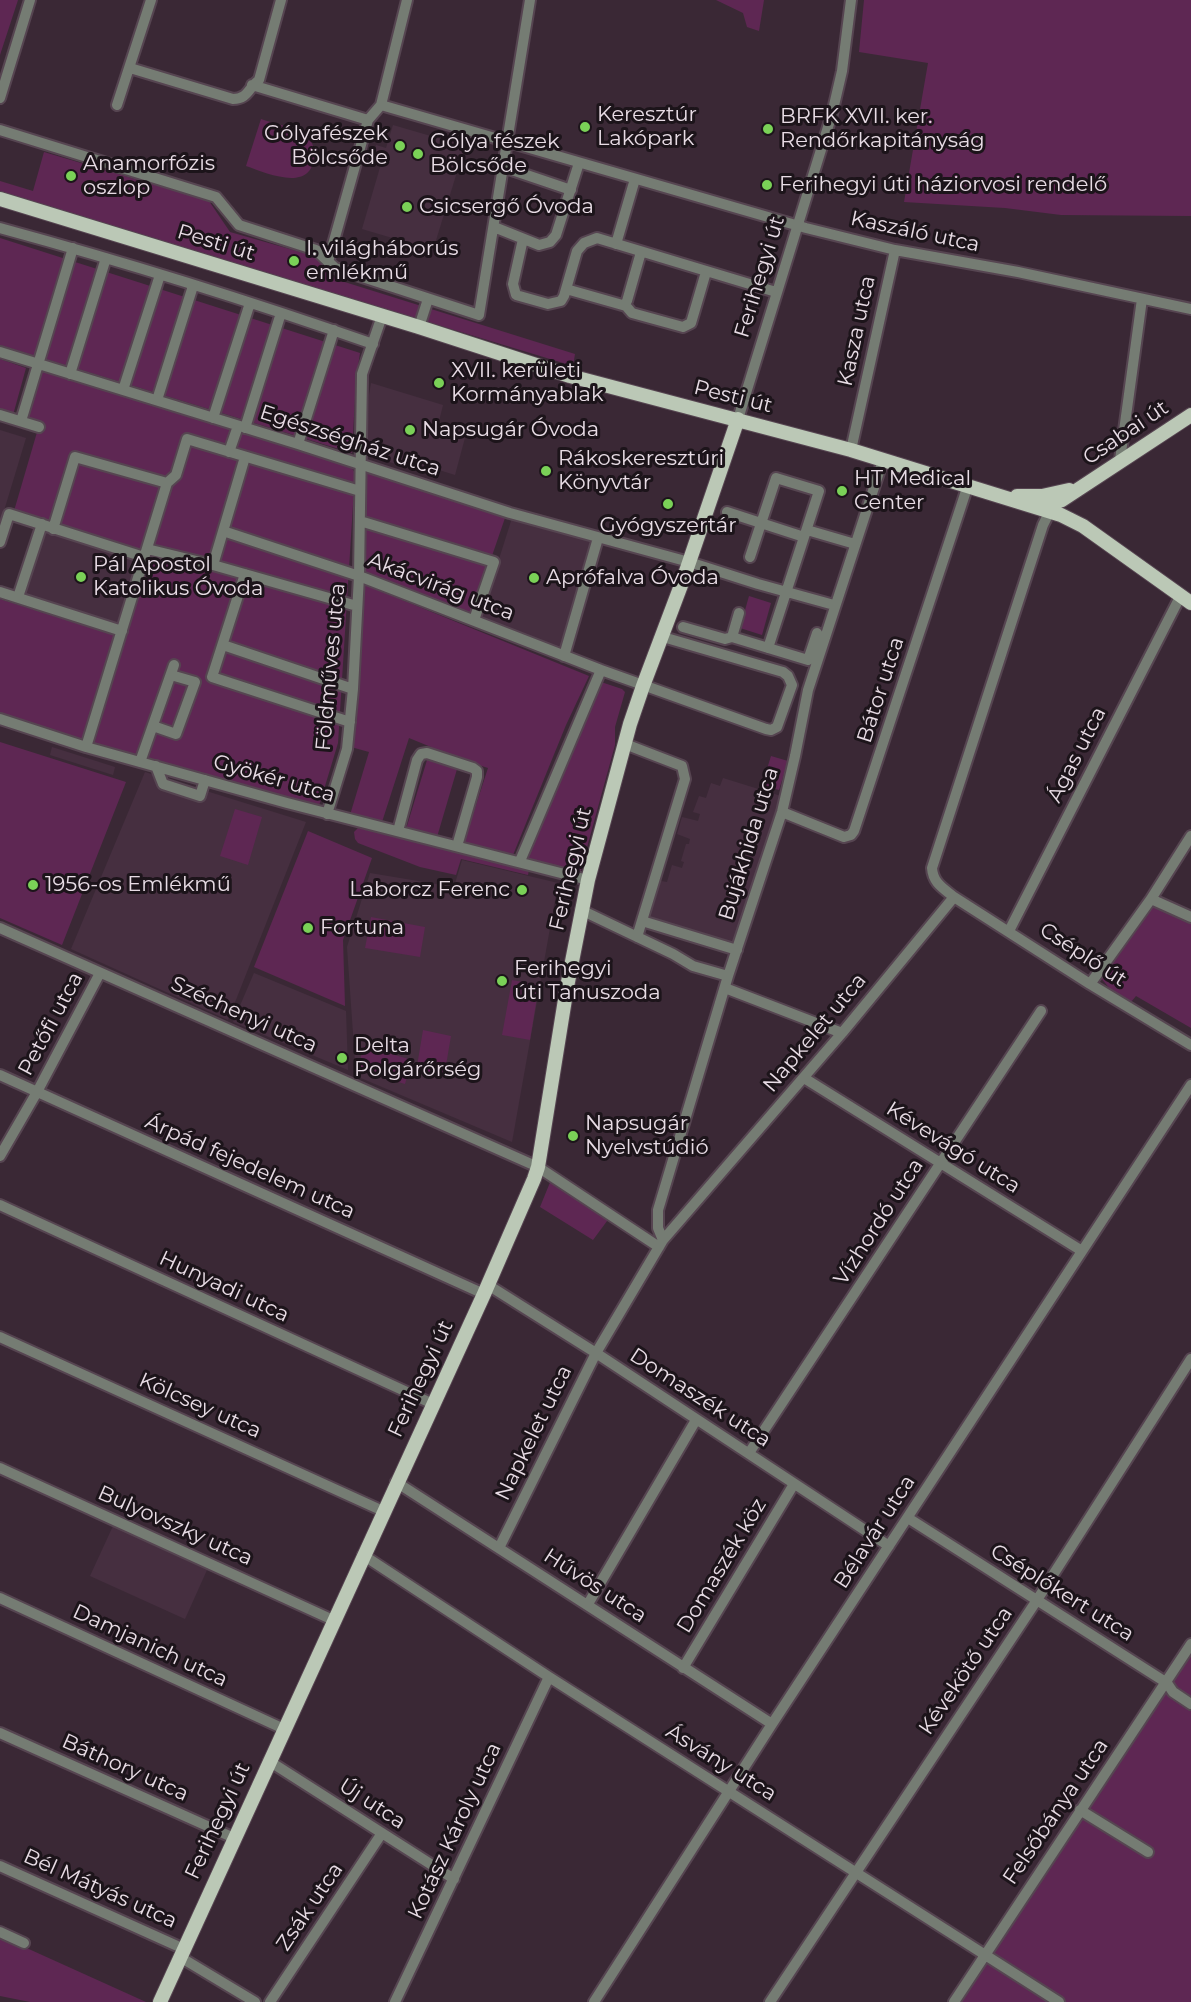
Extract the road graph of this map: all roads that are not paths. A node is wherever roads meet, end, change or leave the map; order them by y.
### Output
1 (30, 0) edge
2 (151, 0) edge
3 (281, 0) edge
4 (407, 0) edge
5 (530, 0) edge
6 (851, 0) edge
7 (130, 68) junction
8 (252, 85) junction
9 (0, 98) edge
10 (117, 105) dead end
11 (381, 105) junction
12 (368, 120) junction
13 (0, 130) edge
14 (507, 142) junction
15 (579, 164) junction
16 (503, 167) junction
17 (635, 179) junction
18 (571, 190) junction
19 (0, 199) edge
20 (798, 226) junction
21 (494, 227) junction
22 (0, 228) edge
23 (523, 239) junction
24 (616, 244) junction
25 (73, 248) junction
26 (895, 250) junction
27 (641, 252) junction
28 (106, 258) junction
29 (328, 262) junction
30 (706, 272) junction
31 (160, 275) junction
32 (193, 286) junction
33 (566, 289) junction
34 (776, 292) junction
35 (428, 299) junction
36 (1142, 299) junction
37 (627, 301) dead end
38 (250, 303) junction
39 (1191, 309) edge
40 (281, 313) junction
41 (382, 316) junction
42 (419, 327) junction
43 (334, 330) junction
44 (373, 344) junction
45 (0, 352) edge
46 (38, 364) junction
47 (70, 374) junction
48 (123, 390) junction
49 (157, 400) junction
50 (0, 415) edge
51 (1191, 415) edge
52 (213, 418) junction
53 (738, 419) junction
54 (21, 421) junction
55 (39, 427) dead end
56 (241, 427) junction
57 (298, 444) junction
58 (851, 450) junction
59 (230, 452) junction
60 (245, 456) junction
61 (883, 460) junction
62 (1120, 460) junction
63 (361, 464) junction
64 (167, 483) junction
65 (1084, 486) junction
66 (360, 491) junction
67 (966, 492) junction
68 (1000, 495) junction
69 (1062, 500) junction
70 (727, 512) dead end
71 (1049, 512) junction
72 (360, 521) junction
73 (761, 523) junction
74 (42, 524) junction
75 (53, 529) junction
76 (223, 531) junction
77 (806, 533) junction
78 (598, 538) junction
79 (0, 542) edge
80 (855, 544) junction
81 (146, 553) junction
82 (750, 556) dead end
83 (689, 562) junction
84 (213, 565) junction
85 (245, 574) junction
86 (359, 576) junction
87 (0, 592) edge
88 (787, 592) junction
89 (18, 597) junction
90 (1187, 598) edge
91 (834, 605) junction
92 (357, 606) junction
93 (740, 613) dead end
94 (474, 620) junction
95 (683, 627) dead end
96 (122, 631) junction
97 (817, 633) dead end
98 (663, 637) junction
99 (732, 637) junction
100 (223, 645) junction
101 (768, 648) junction
102 (564, 656) junction
103 (601, 670) junction
104 (643, 686) junction
105 (352, 689) junction
106 (0, 719) edge
107 (350, 722) junction
108 (153, 726) junction
109 (625, 744) junction
110 (86, 747) junction
111 (140, 762) junction
112 (156, 766) junction
113 (205, 780) junction
114 (782, 812) junction
115 (327, 814) junction
116 (398, 831) junction
117 (1191, 836) edge
118 (456, 846) junction
119 (520, 861) junction
120 (588, 880) junction
121 (954, 897) junction
122 (1151, 899) junction
123 (581, 910) junction
124 (1191, 917) edge
125 (642, 921) junction
126 (0, 928) edge
127 (1009, 931) junction
128 (637, 937) junction
129 (737, 950) junction
130 (100, 973) junction
131 (729, 976) junction
132 (1090, 984) junction
133 (725, 988) junction
134 (1041, 1011) dead end
135 (843, 1033) junction
136 (1191, 1045) edge
137 (0, 1075) edge
138 (804, 1078) junction
139 (1191, 1085) edge
140 (37, 1092) junction
141 (0, 1156) edge
142 (941, 1164) junction
143 (538, 1167) junction
144 (0, 1205) edge
145 (661, 1244) junction
146 (1082, 1251) junction
147 (486, 1289) junction
148 (0, 1337) edge
149 (596, 1353) junction
150 (1191, 1359) edge
151 (433, 1404) junction
152 (696, 1420) junction
153 (749, 1453) junction
154 (0, 1468) edge
155 (396, 1482) junction
156 (794, 1484) junction
157 (383, 1511) junction
158 (908, 1518) junction
159 (890, 1546) junction
160 (500, 1548) junction
161 (363, 1555) junction
162 (0, 1598) edge
163 (1036, 1600) junction
164 (588, 1604) junction
165 (333, 1620) junction
166 (1191, 1644) edge
167 (683, 1668) junction
168 (549, 1677) junction
169 (1167, 1683) junction
170 (1191, 1704) edge
171 (771, 1724) junction
172 (284, 1729) junction
173 (0, 1733) edge
174 (269, 1761) junction
175 (730, 1791) junction
176 (1080, 1810) junction
177 (382, 1833) junction
178 (234, 1838) junction
179 (1148, 1852) dead end
180 (0, 1866) edge
181 (855, 1871) junction
182 (454, 1879) junction
183 (0, 1932) edge
184 (24, 1943) dead end
185 (182, 1953) junction
186 (985, 1956) junction
187 (160, 2002) edge
188 (255, 2002) edge
189 (270, 2002) edge
190 (394, 2002) edge
191 (594, 2002) edge
192 (770, 2002) edge
193 (954, 2002) edge
194 (1059, 2002) edge

1 - 9 street
2 - 7 street
3 - 8 street
4 - 11 street
5 - 14 street
6 - 20 street, Ferihegyi út
7 - 8 street
7 - 10 street
8 - 12 street
11 - 12 street
11 - 14 street, Kaszáló utca
12 - 29 street
13 - 29 street
14 - 15 street, Kaszáló utca
14 - 16 street
15 - 17 street, Kaszáló utca
15 - 18 street
16 - 18 street
16 - 21 street
17 - 20 street, Kaszáló utca
17 - 24 street
18 - 23 street
19 - 41 main road, Pesti út
20 - 26 street, Kaszáló utca
20 - 34 street, Ferihegyi út
21 - 23 street
21 - 35 street
22 - 25 street
23 - 33 street
24 - 27 street
24 - 33 street
25 - 28 street
25 - 46 street
26 - 36 street, Kaszáló utca
26 - 58 street, Kasza utca
27 - 30 street
27 - 37 street
28 - 31 street
28 - 47 street
29 - 35 street
30 - 33 street
30 - 34 street
31 - 32 street
31 - 48 street
32 - 38 street
32 - 49 street
34 - 53 street, Ferihegyi út
35 - 42 street
36 - 39 street, Kaszáló utca
36 - 62 street
38 - 40 street
38 - 52 street
40 - 43 street
40 - 56 street
41 - 42 main road, Pesti út
41 - 44 street, Földműves utca
42 - 53 main road, Pesti út
43 - 44 street
43 - 57 street
44 - 63 street, Földműves utca
45 - 46 street, Egészségház utca
46 - 47 street, Egészségház utca
46 - 54 street
47 - 48 street, Egészségház utca
48 - 49 street, Egészségház utca
49 - 52 street, Egészségház utca
50 - 54 street
51 - 62 main road, Csabai út
52 - 56 street, Egészségház utca
53 - 58 main road, Pesti út
53 - 83 main road, Ferihegyi út
54 - 55 street
56 - 57 street, Egészségház utca
56 - 59 street
57 - 63 street, Egészségház utca
58 - 61 main road, Pesti út
59 - 60 street
59 - 64 street
60 - 66 street
60 - 76 street
61 - 67 main road, Pesti út
61 - 80 street, Bujákhida utca
62 - 65 main road, Csabai út
63 - 66 street, Földműves utca
63 - 78 street, Egészségház utca
64 - 75 street
64 - 81 street
65 - 68 main road, Csabai út
65 - 69 main road, Csabai út
66 - 72 street, Földműves utca
67 - 68 main road, Pesti út
67 - 114 street, Bátor utca
68 - 71 main road, Pesti út
69 - 71 main road, Csabai út
69 - 71 main road
70 - 73 street
71 - 90 main road, Pesti út
71 - 121 street
72 - 86 street, Földműves utca
72 - 94 street
73 - 77 street
73 - 77 street
73 - 82 street
74 - 75 street
74 - 79 street
74 - 89 street
75 - 81 street
76 - 84 street
76 - 86 street, Akácvirág utca
77 - 80 street
77 - 88 street
78 - 83 street, Egészségház utca
78 - 102 street
80 - 91 street, Bujákhida utca
81 - 84 street
81 - 96 street
83 - 88 street
83 - 98 main road, Ferihegyi út
84 - 85 street
85 - 92 street
85 - 100 street
86 - 92 street, Földműves utca
86 - 94 street, Akácvirág utca
87 - 89 street
88 - 91 street
88 - 101 street
89 - 96 street
90 - 127 street, Ágas utca
91 - 114 street, Bujákhida utca
92 - 105 street, Földműves utca
93 - 99 street
94 - 102 street, Akácvirág utca
95 - 99 street
96 - 110 street
97 - 101 street
98 - 104 main road, Ferihegyi út
98 - 104 street
99 - 101 street
100 - 105 street
100 - 107 street
102 - 103 street, Akácvirág utca
103 - 104 street, Akácvirág utca
103 - 119 street, Ferihegyi út
104 - 109 main road, Ferihegyi út
105 - 107 street, Földműves utca
106 - 110 street, Gyökér utca
107 - 115 street, Földműves utca
108 - 108 street
108 - 111 street
109 - 120 main road, Ferihegyi út
109 - 125 street
110 - 111 street, Gyökér utca
111 - 112 street, Gyökér utca
112 - 113 street, Gyökér utca
112 - 113 street
113 - 115 street, Gyökér utca
114 - 129 street, Bujákhida utca
115 - 116 street, Gyökér utca
116 - 118 street, Gyökér utca
116 - 118 street
117 - 122 street
118 - 119 street, Gyökér utca
119 - 120 street, Gyökér utca
120 - 123 main road, Ferihegyi út
121 - 127 street, Cséplő út
121 - 135 street, Napkelet utca
122 - 124 street
122 - 132 street
123 - 128 street
123 - 143 main road, Ferihegyi út
125 - 128 street
125 - 129 street
126 - 130 street, Széchenyi utca
127 - 132 street, Cséplő út
128 - 131 street
129 - 131 street, Bujákhida utca
130 - 140 street, Petőfi utca
130 - 143 street, Széchenyi utca
131 - 133 street, Bujákhida utca
132 - 136 street, Cséplő út
133 - 135 street
133 - 145 street, Bujákhida utca
134 - 142 street, Vízhordó utca
135 - 138 street, Napkelet utca
137 - 140 street, Árpád fejedelem utca
138 - 142 street, Kévevágó utca
138 - 145 street, Napkelet utca
139 - 146 street, Bélavár utca
140 - 141 street, Petőfi utca
140 - 147 street, Árpád fejedelem utca
142 - 146 street, Kévevágó utca
142 - 153 street, Vízhordó utca
143 - 145 street, Széchenyi utca
143 - 147 main road, Ferihegyi út
144 - 151 street, Hunyadi utca
145 - 149 street, Napkelet utca
146 - 158 street, Bélavár utca
147 - 149 street, Domaszék utca
147 - 151 main road, Ferihegyi út
148 - 157 street, Kölcsey utca
149 - 152 street, Domaszék utca
149 - 160 street, Napkelet utca
150 - 163 street, Kévekötő utca
151 - 155 main road, Ferihegyi út
152 - 153 street, Domaszék utca
152 - 164 street
153 - 156 street, Domaszék utca
154 - 165 street, Bulyovszky utca
155 - 157 main road, Ferihegyi út
155 - 160 street, Hűvös utca
156 - 159 street, Domaszék utca
156 - 167 street, Domaszék köz
157 - 161 main road, Ferihegyi út
158 - 159 street, Bélavár utca
158 - 163 street, Cséplőkert utca
159 - 171 street, Bélavár utca
160 - 164 street, Hűvös utca
161 - 165 main road, Ferihegyi út
161 - 168 street, Ásvány utca
162 - 172 street, Damjanich utca
163 - 169 street, Cséplőkert utca
163 - 181 street, Kévekötő utca
164 - 167 street, Hűvös utca
165 - 172 main road, Ferihegyi út
166 - 169 street, Felsőbánya utca
167 - 171 street, Hűvös utca
168 - 175 street, Ásvány utca
168 - 182 street, Kotász Károly utca
169 - 170 street, Cséplőkert utca
169 - 176 street, Felsőbánya utca
171 - 175 street, Bélavár utca
172 - 174 main road, Ferihegyi út
173 - 178 street, Báthory utca
174 - 177 street, Új utca
174 - 178 main road, Ferihegyi út
175 - 181 street, Ásvány utca
175 - 191 street, Bélavár utca
176 - 179 street
176 - 186 street, Felsőbánya utca
177 - 182 street, Új utca
177 - 189 street, Zsák utca
178 - 185 main road, Ferihegyi út
180 - 185 street, Bél Mátyás utca
181 - 186 street, Ásvány utca
181 - 192 street, Kévekötő utca
182 - 190 street, Kotász Károly utca
183 - 184 street
185 - 187 main road, Ferihegyi út
185 - 188 street, Bél Mátyás utca
186 - 193 street, Felsőbánya utca
186 - 194 street, Ásvány utca

